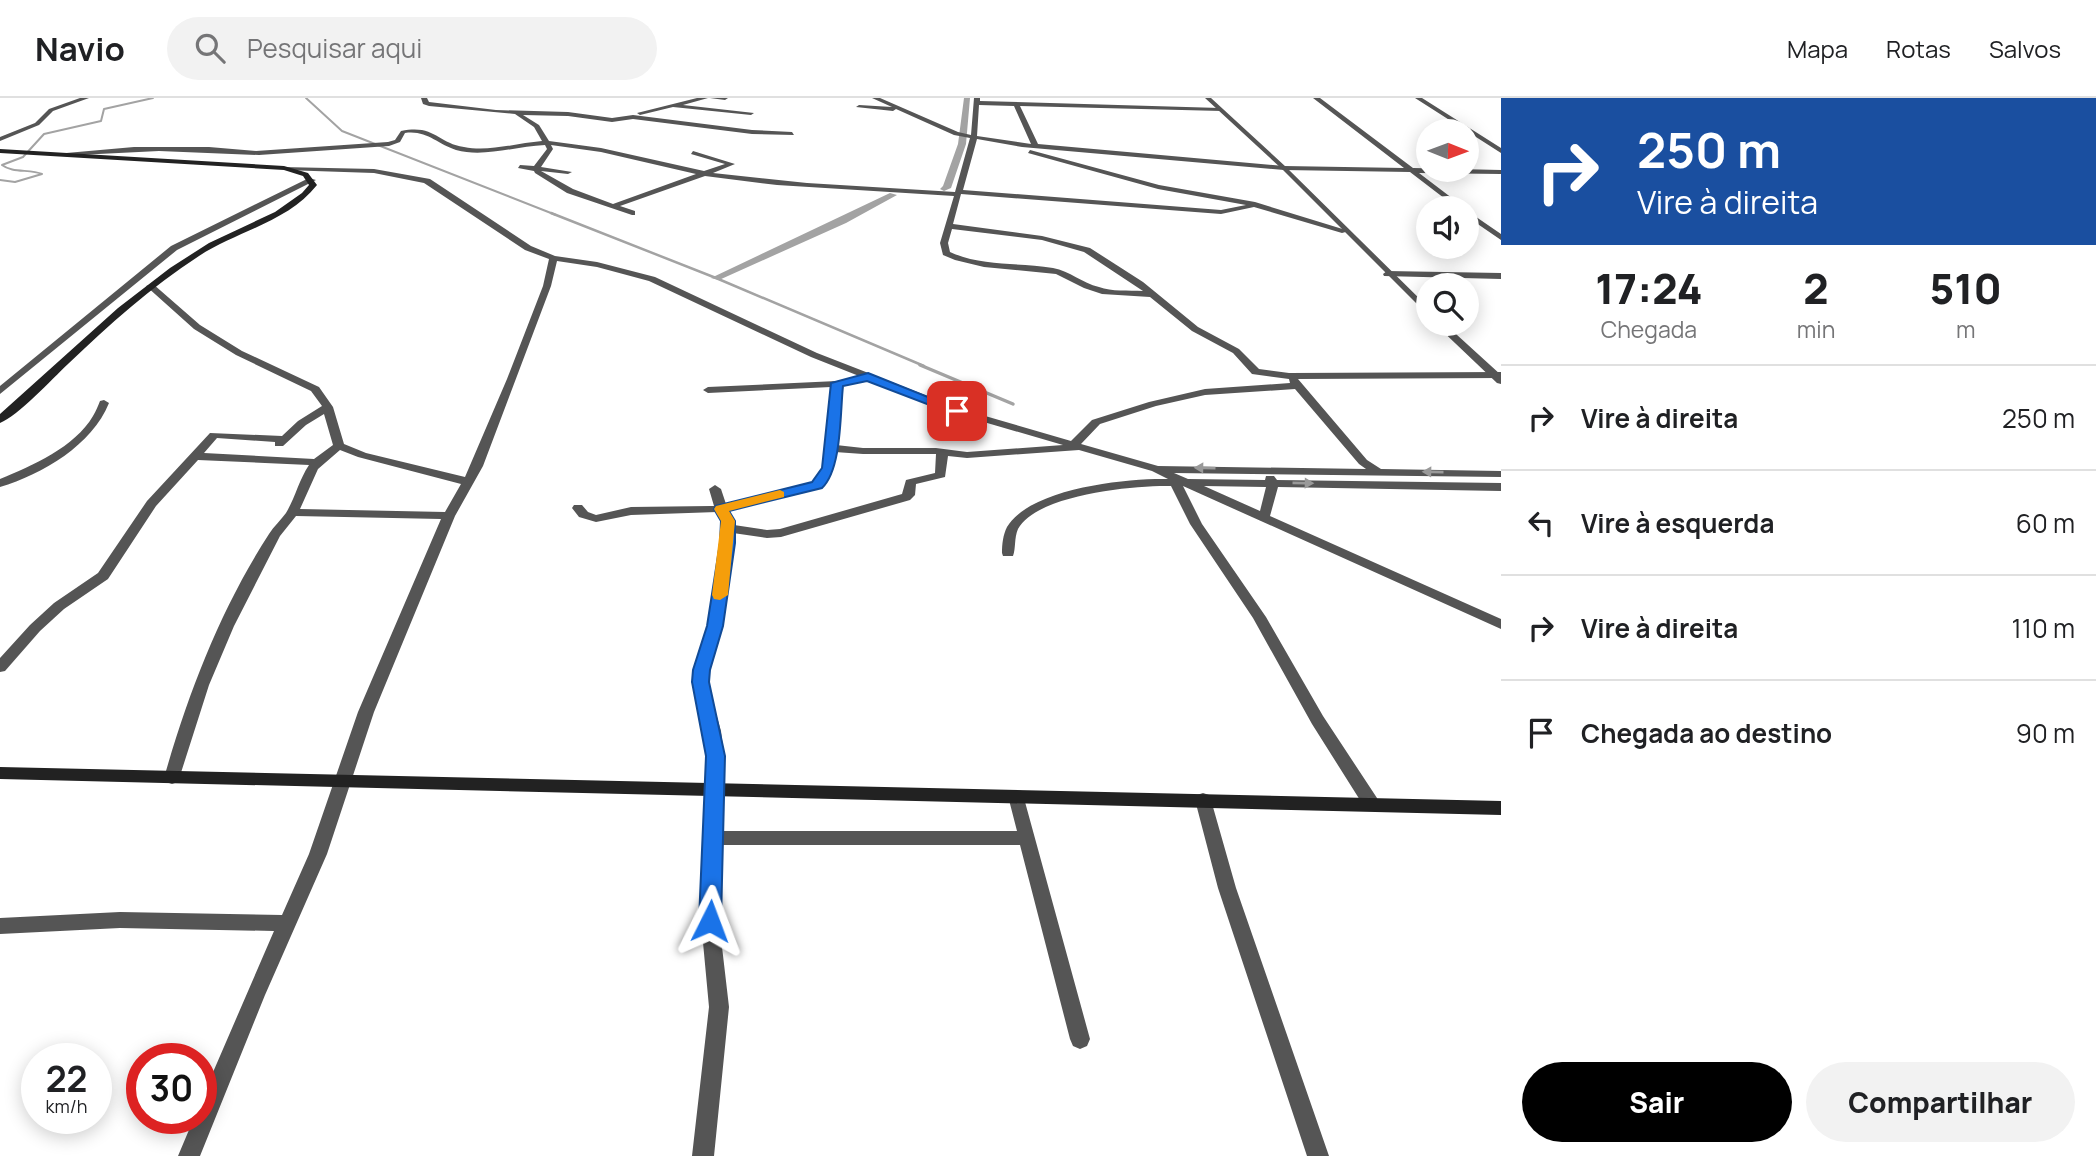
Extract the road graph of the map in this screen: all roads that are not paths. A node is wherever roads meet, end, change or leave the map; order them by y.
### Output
1 (86, 98) edge
2 (424, 98) edge
3 (705, 98) edge
4 (713, 98) edge
5 (727, 98) edge
6 (875, 98) edge
7 (1208, 98) edge
8 (1316, 98) edge
9 (1418, 98) edge
10 (1429, 98) edge
11 (477, 99) edge
12 (978, 100) edge
13 (1016, 104) junction
14 (675, 106) junction
15 (859, 107) dead end
16 (470, 108) junction
17 (713, 109) junction
18 (905, 110) junction
19 (1220, 110) junction
20 (518, 113) junction
21 (751, 113) dead end
22 (633, 117) junction
23 (0, 130) edge
24 (21, 131) junction
25 (792, 135) dead end
26 (974, 137) junction
27 (0, 139) edge
28 (545, 143) junction
29 (1501, 143) edge
30 (1022, 145) junction
31 (1035, 146) junction
32 (0, 151) edge
33 (1501, 152) edge
34 (252, 153) junction
35 (693, 153) dead end
36 (54, 154) junction
37 (520, 167) dead end
38 (284, 168) junction
39 (327, 168) junction
40 (1284, 168) junction
41 (537, 169) junction
42 (1411, 170) junction
43 (568, 172) dead end
44 (1501, 172) edge
45 (705, 174) junction
46 (312, 180) junction
47 (957, 193) junction
48 (1445, 196) edge
49 (1254, 205) junction
50 (613, 206) junction
51 (632, 213) dead end
52 (1479, 222) edge
53 (949, 226) junction
54 (1345, 231) junction
55 (1501, 238) edge
56 (554, 258) junction
57 (1501, 276) edge
58 (1391, 278) junction
59 (1501, 283) edge
60 (150, 286) junction
61 (1151, 294) junction
62 (1416, 301) edge
63 (1453, 336) edge
64 (1290, 376) junction
65 (868, 377) junction
66 (1499, 377) edge
67 (837, 383) junction
68 (1299, 386) junction
69 (708, 390) dead end
70 (0, 391) edge
71 (104, 402) dead end
72 (328, 407) junction
73 (0, 420) edge
74 (284, 439) junction
75 (339, 446) junction
76 (1077, 446) junction
77 (830, 448) junction
78 (942, 452) junction
79 (197, 456) junction
80 (268, 458) junction
81 (315, 462) junction
82 (1156, 469) junction
83 (1263, 469) junction
84 (1377, 471) junction
85 (1501, 474) edge
86 (469, 482) junction
87 (0, 483) edge
88 (1181, 483) junction
89 (1273, 483) junction
90 (1403, 484) junction
91 (1501, 487) edge
92 (715, 488) dead end
93 (578, 508) dead end
94 (720, 509) junction
95 (292, 512) junction
96 (449, 516) junction
97 (1264, 517) junction
98 (727, 528) junction
99 (1008, 553) dead end
100 (1501, 624) edge
101 (0, 667) edge
102 (0, 773) edge
103 (172, 778) junction
104 (342, 782) junction
105 (716, 792) junction
106 (1016, 796) junction
107 (1203, 800) junction
108 (1371, 803) junction
109 (1501, 808) edge
110 (714, 838) junction
111 (1027, 838) junction
112 (286, 923) junction
113 (0, 926) edge
114 (1080, 1039) dead end
115 (189, 1156) edge
116 (703, 1156) edge
117 (1318, 1156) edge

1 - 24 street
2 - 16 street
3 - 14 street
4 - 5 street
5 - 17 street
6 - 18 street
7 - 19 street
8 - 42 street
9 - 33 street
10 - 29 street
11 - 16 street
12 - 13 street
12 - 26 street
13 - 19 street
13 - 31 street
14 - 17 street
14 - 22 street
15 - 18 street
16 - 20 street
17 - 21 street
18 - 26 street
19 - 40 street
20 - 22 street
20 - 28 street
22 - 25 street
23 - 24 street
24 - 27 street
26 - 30 street
26 - 47 street
28 - 34 street
28 - 41 street
28 - 45 street
30 - 31 street
30 - 49 street
31 - 40 street
32 - 36 main road
34 - 36 street
34 - 39 street
35 - 45 street
36 - 38 main road
37 - 41 street
38 - 39 street
38 - 46 main road
39 - 56 street
40 - 42 street
40 - 54 street
41 - 43 street
41 - 50 street
42 - 44 street
42 - 48 street
45 - 47 street
45 - 50 street
46 - 60 main road
46 - 70 street
47 - 49 street
47 - 53 street
49 - 54 street
50 - 51 street
52 - 55 street
53 - 61 street
53 - 61 street
54 - 58 street
56 - 65 street
56 - 86 street
57 - 58 street
58 - 59 street
58 - 62 street
60 - 72 street
60 - 73 main road
61 - 64 street
63 - 66 street
64 - 66 street
64 - 68 street
65 - 67 street
65 - 76 street
67 - 69 street
67 - 77 street
68 - 76 street
68 - 84 street
71 - 87 street
72 - 74 street
72 - 75 street
74 - 79 street
74 - 80 street
75 - 81 street
75 - 86 street
76 - 78 street
76 - 82 street
77 - 78 street
77 - 94 street
78 - 98 street
79 - 80 street
79 - 101 street
80 - 81 street
81 - 95 street
83 -> 82 street
82 - 88 street
83 - 84 street
83 - 89 street
85 -> 84 street
84 - 90 street
86 - 96 street
88 - 89 street
88 - 97 street
88 - 99 street
88 - 108 street
89 -> 90 street
89 - 97 street
90 - 91 street
92 - 94 street
93 - 94 street
94 - 98 street
95 - 96 street
95 - 103 street
96 - 104 street
97 - 100 street
98 - 105 street
102 - 103 main road
103 - 104 main road
104 - 105 main road
104 - 112 street
105 - 106 main road
105 - 110 street
106 - 107 main road
106 - 111 street
107 - 108 main road
107 - 117 street
108 - 109 main road
110 - 111 street
110 - 116 street
111 - 114 street
112 - 113 street
112 - 115 street

